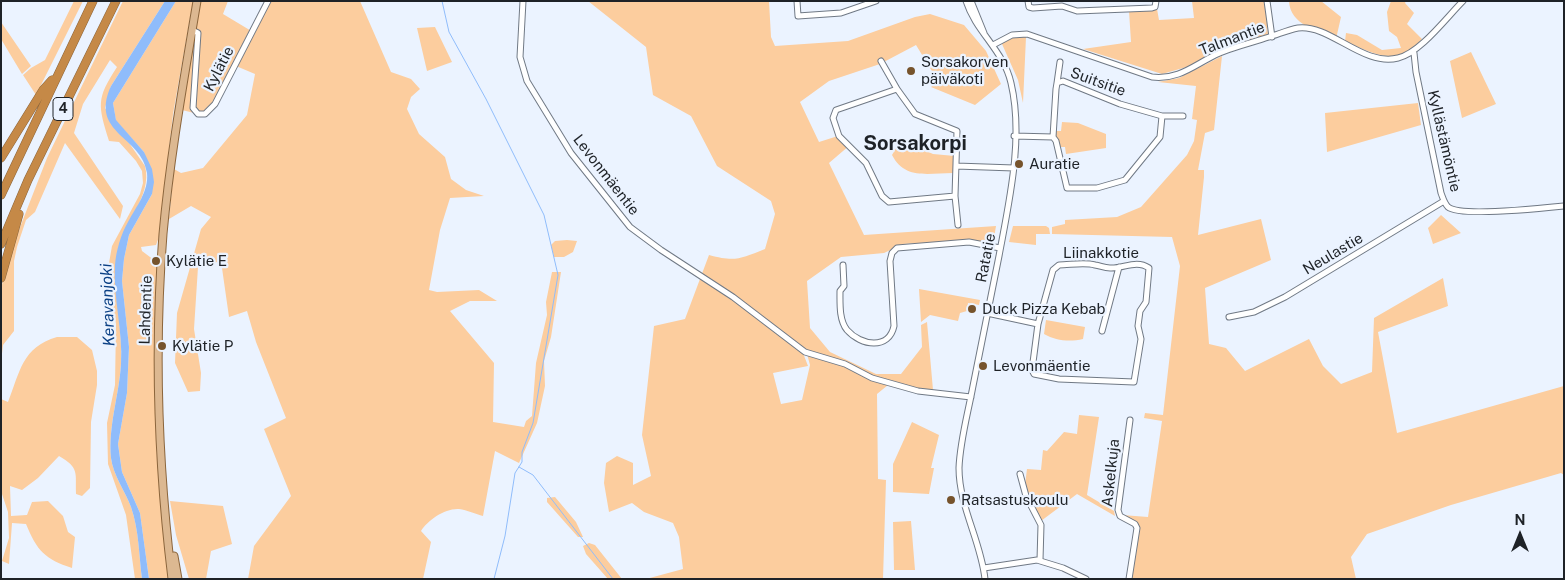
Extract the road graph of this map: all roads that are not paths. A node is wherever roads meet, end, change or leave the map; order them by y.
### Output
1 (93, 1) edge
2 (116, 1) edge
3 (197, 1) edge
4 (268, 1) edge
5 (523, 1) edge
6 (797, 1) edge
7 (876, 1) edge
8 (966, 1) edge
9 (971, 1) edge
10 (1028, 1) edge
11 (1268, 1) edge
12 (1462, 1) edge
13 (1155, 4) edge
14 (192, 30) junction
15 (984, 33) junction
16 (1272, 36) junction
17 (993, 45) junction
18 (1414, 53) junction
19 (881, 61) dead end
20 (1060, 62) dead end
21 (58, 73) junction
22 (1057, 83) junction
23 (897, 89) junction
24 (1162, 116) junction
25 (1183, 116) dead end
26 (1014, 136) junction
27 (1053, 137) junction
28 (1, 158) edge
29 (956, 166) junction
30 (1014, 168) junction
31 (28, 180) junction
32 (1, 195) edge
33 (955, 196) junction
34 (1444, 201) junction
35 (1564, 206) edge
36 (958, 226) dead end
37 (1, 244) edge
38 (1000, 248) junction
39 (843, 265) dead end
40 (1119, 267) junction
41 (1, 278) edge
42 (987, 313) junction
43 (1229, 317) dead end
44 (1038, 324) junction
45 (1102, 331) dead end
46 (971, 397) junction
47 (1130, 420) dead end
48 (1020, 474) dead end
49 (168, 532) junction
50 (1040, 560) junction
51 (984, 568) junction
52 (1079, 578) edge
53 (172, 579) edge
54 (178, 579) edge
55 (985, 579) edge
56 (1086, 579) edge
57 (1129, 579) edge

1 - 21 highway, 4
2 - 31 highway, 4
3 - 14 main road, Lahdentie
4 - 14 street, Kylätie
5 - 46 street, Levonmäentie
6 - 7 street
8 - 15 street, Ratatie
9 - 15 street, Ratatie
10 - 13 street
11 - 16 street
12 - 18 street
14 - 49 main road, Lahdentie
15 - 17 street, Ratatie
16 - 17 street, Talmantie
16 - 18 street, Talmantie
17 - 26 street, Ratatie
18 - 34 street, Kyllästämöntie
19 - 23 street
20 - 22 street
21 - 28 highway
21 - 32 highway, 4
22 - 24 street, Suitsitie
22 - 27 street, Suitsitie
23 - 29 street
23 - 33 street
24 - 25 street, Suitsitie
24 - 27 street
26 - 27 street
26 - 30 street, Ratatie
29 - 30 street
29 - 33 street
30 - 38 street, Ratatie
31 - 37 highway, 4
31 - 41 highway
33 - 36 street
34 - 35 street, Kyllästämöntie
34 - 43 street, Neulastie
38 - 39 street
38 - 42 street, Ratatie
40 - 44 street, Liinakkotie
40 - 44 street, Liinakkotie
40 - 45 street
42 - 44 street
42 - 46 street, Ratatie
46 - 51 street, Ratatie
47 - 57 street, Askelkuja
48 - 50 street
49 - 53 main road, Lahdentie
49 - 54 main road, Lahdentie
50 - 51 street
50 - 52 street
51 - 55 street, Ratatie
52 - 56 street

